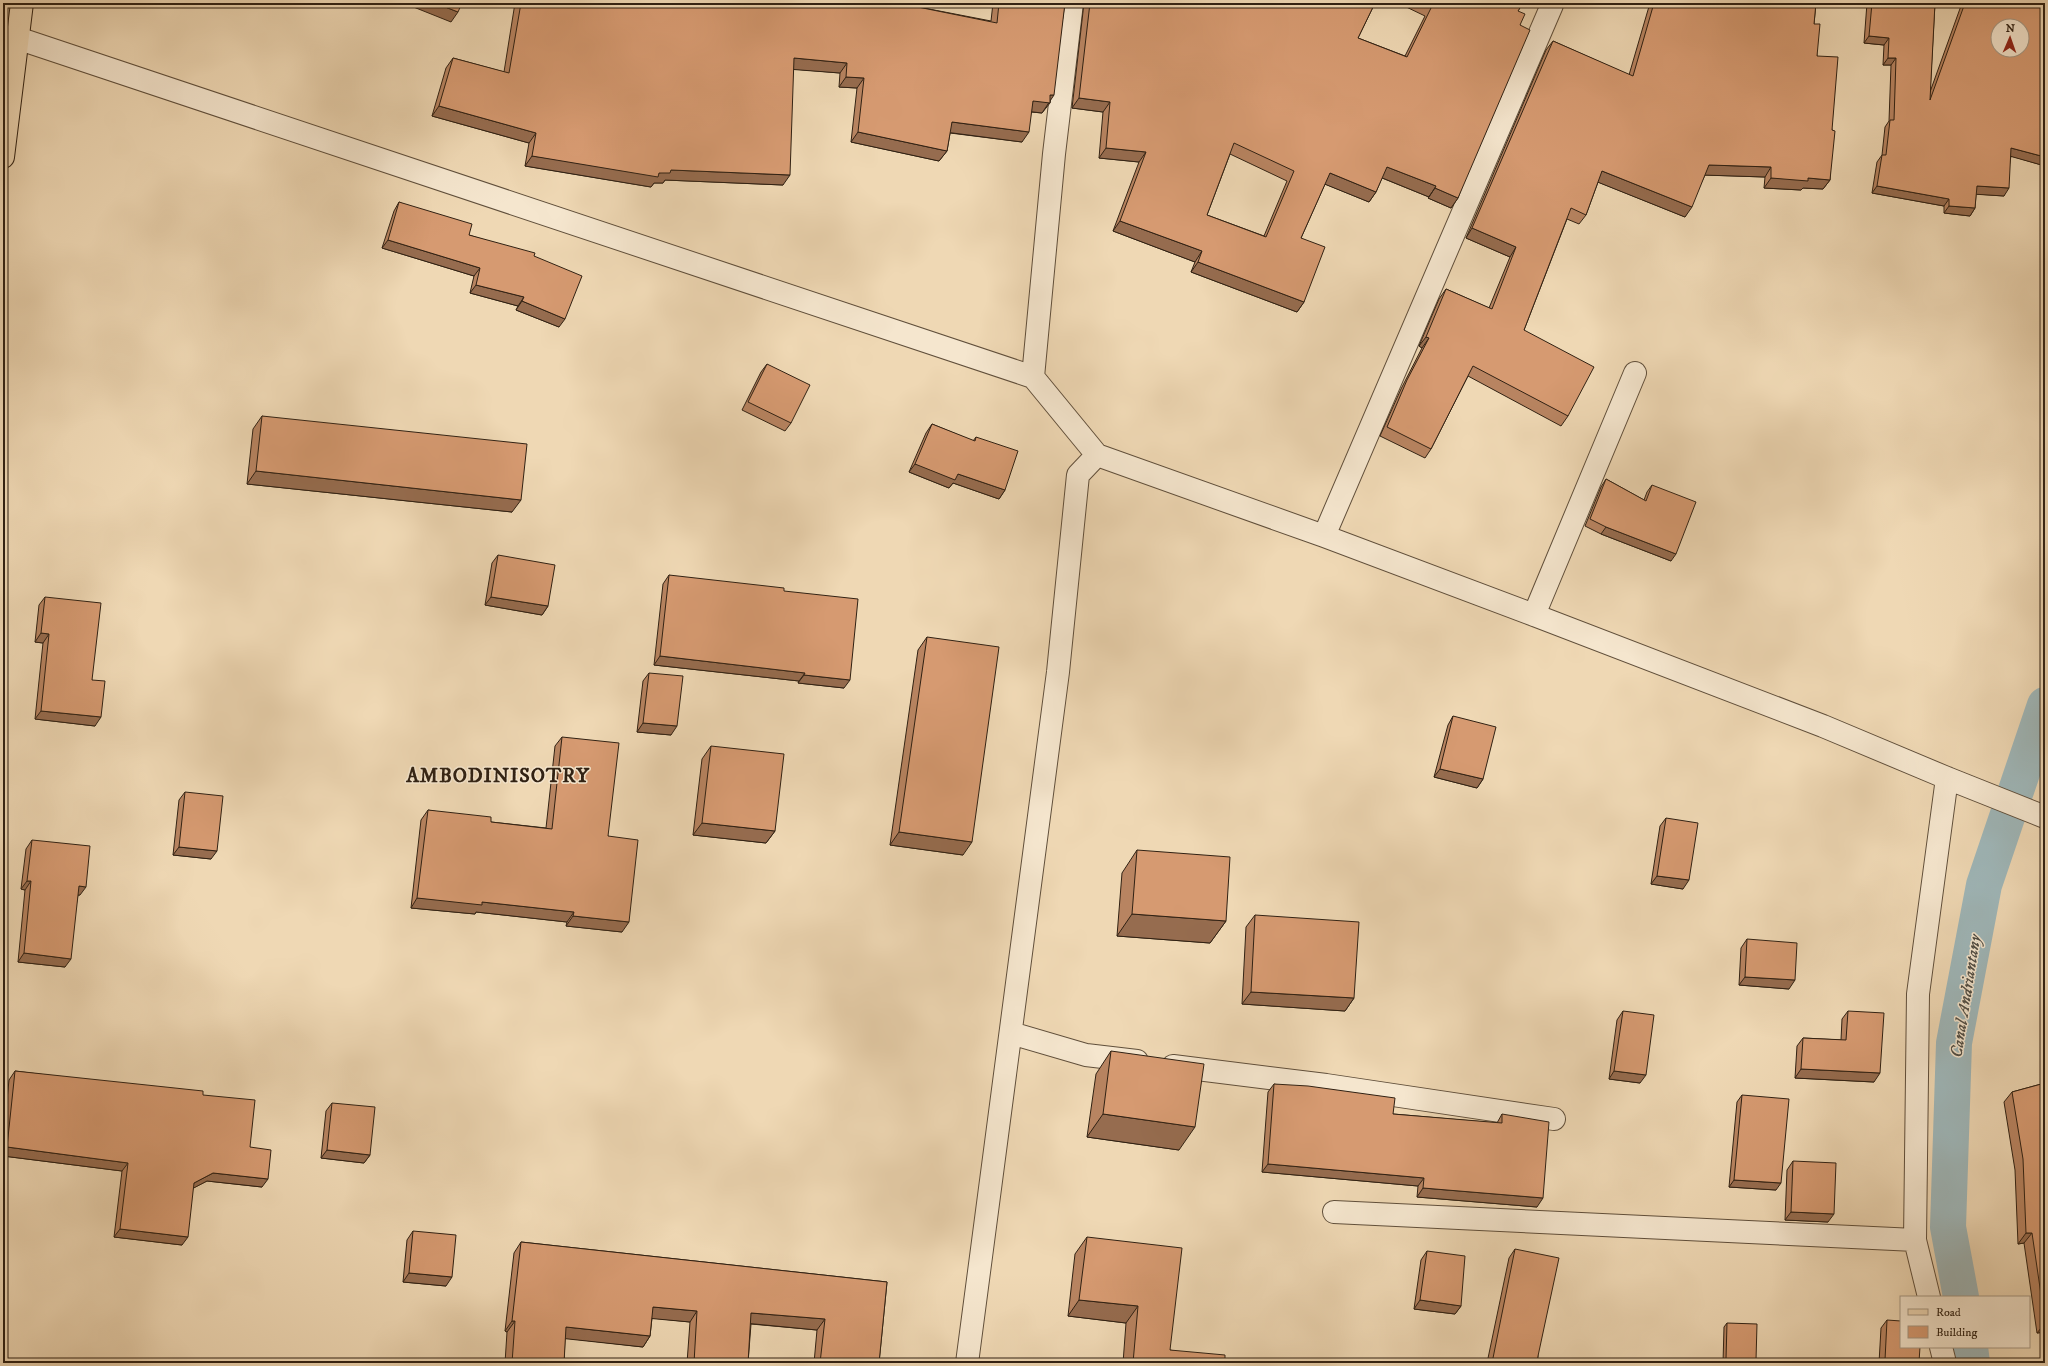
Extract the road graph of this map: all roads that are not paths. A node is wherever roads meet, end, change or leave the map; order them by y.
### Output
1 (22, 3) edge
2 (1072, 3) edge
3 (1552, 5) dead end
4 (17, 38) junction
5 (3, 157) edge
6 (1635, 373) dead end
7 (1033, 377) junction
8 (1097, 455) junction
9 (1324, 536) junction
10 (1534, 615) junction
11 (1947, 778) junction
12 (2045, 817) edge
13 (1012, 1033) junction
14 (1554, 1119) dead end
15 (1334, 1212) dead end
16 (1915, 1240) junction
17 (1929, 1296) edge
18 (1941, 1348) edge
19 (967, 1363) edge
20 (1945, 1363) edge

1 - 4 main road
2 - 7 street
3 - 9 street
4 - 5 main road
4 - 7 street
6 - 10 street
7 - 8 street
8 - 9 street
8 - 13 street
9 - 10 street
10 - 11 street
11 - 12 street
11 - 16 street
13 - 14 street
13 - 19 street
15 - 16 street
16 - 17 street
18 - 20 street

